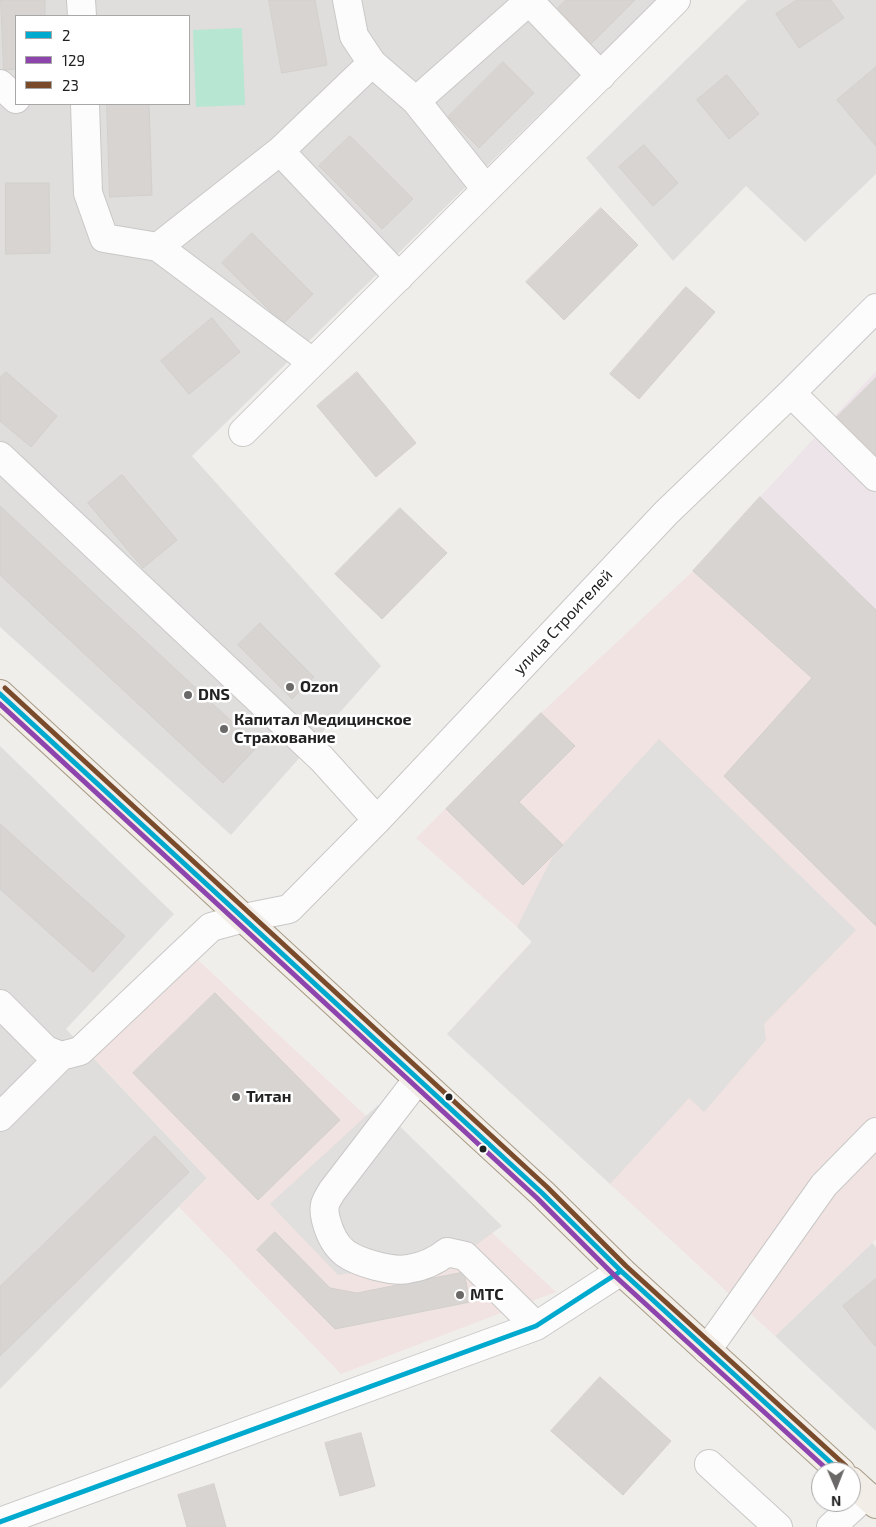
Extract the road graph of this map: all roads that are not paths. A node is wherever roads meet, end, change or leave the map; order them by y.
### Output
1 (81, 0) edge
2 (347, 0) edge
3 (676, 0) edge
4 (530, 1) edge
5 (82, 15) edge
6 (372, 63) junction
7 (601, 76) junction
8 (0, 84) edge
9 (15, 98) edge
10 (416, 101) junction
11 (85, 105) edge
12 (280, 151) junction
13 (486, 190) junction
14 (158, 247) junction
15 (398, 277) junction
16 (876, 308) edge
17 (312, 362) junction
18 (791, 394) junction
19 (243, 432) dead end
20 (0, 456) edge
21 (876, 477) edge
22 (0, 694) edge
23 (377, 820) junction
24 (244, 918) junction
25 (0, 1004) edge
26 (61, 1056) junction
27 (418, 1079) junction
28 (0, 1117) edge
29 (876, 1132) edge
30 (621, 1270) junction
31 (536, 1326) junction
32 (707, 1350) junction
33 (830, 1462) edge
34 (709, 1464) dead end
35 (864, 1493) edge
36 (0, 1522) edge
37 (778, 1527) edge
38 (831, 1527) edge

1 - 5 street
2 - 6 street
3 - 7 street
4 - 7 street
4 - 10 street
6 - 10 street
6 - 12 street
7 - 13 street
8 - 9 street
10 - 13 street
11 - 14 street
12 - 14 street
12 - 15 street
13 - 15 street
14 - 17 street
15 - 17 street
16 - 18 street, улица Строителей
17 - 19 street
18 - 21 street
18 - 23 street, улица Строителей
20 - 23 street
22 - 24 main road
23 - 24 street, улица Строителей
24 - 26 street, улица Строителей
24 - 27 main road
25 - 26 street
26 - 28 street
27 - 30 main road
27 - 31 street
29 - 32 street
30 - 31 street
30 - 32 main road
31 - 36 street
32 - 33 main road
34 - 37 street
35 - 38 street

